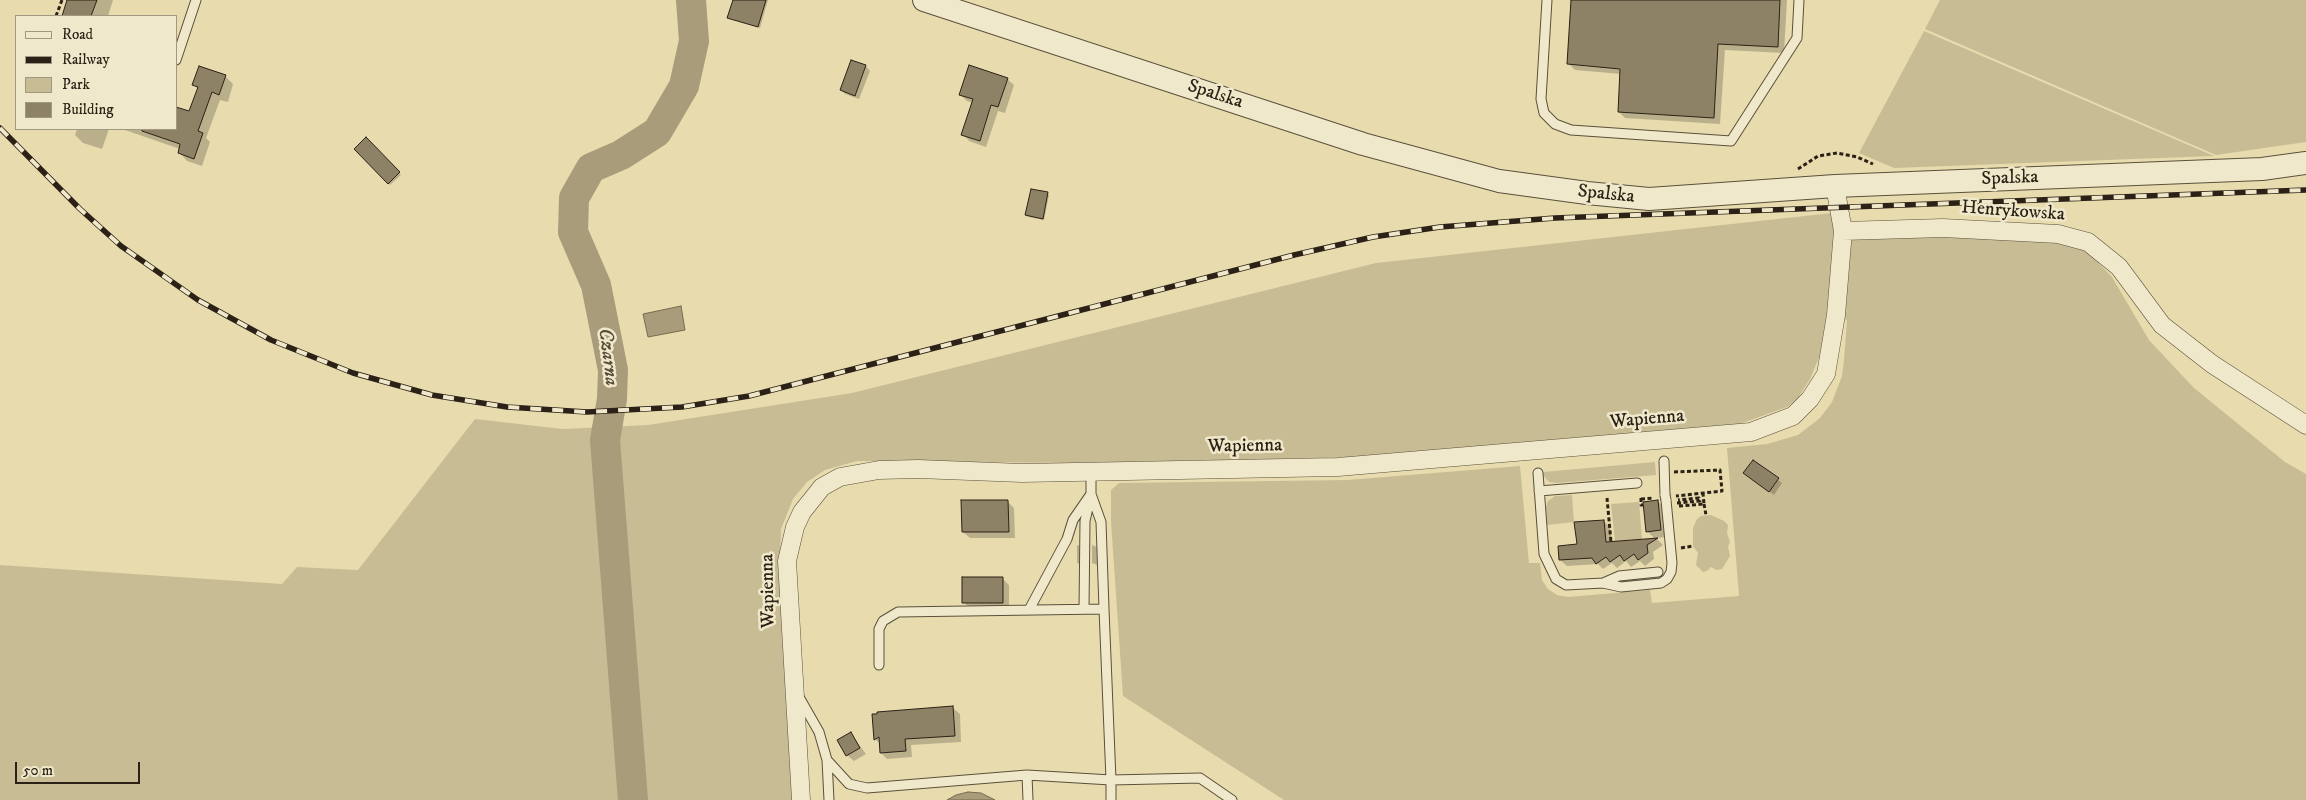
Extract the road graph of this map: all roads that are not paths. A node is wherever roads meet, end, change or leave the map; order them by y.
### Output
1 (196, 0) edge
2 (1547, 0) edge
3 (1799, 0) edge
4 (931, 1) edge
5 (178, 54) edge
6 (2306, 163) edge
7 (1835, 186) junction
8 (1843, 231) junction
9 (2306, 425) edge
10 (1664, 462) dead end
11 (1091, 471) junction
12 (1538, 472) dead end
13 (1637, 483) dead end
14 (1539, 490) junction
15 (1091, 494) junction
16 (1658, 572) dead end
17 (1603, 583) junction
18 (1030, 608) junction
19 (1084, 609) junction
20 (1104, 609) junction
21 (879, 665) dead end
22 (794, 689) junction
23 (827, 760) junction
24 (1027, 775) junction
25 (1111, 780) junction
26 (801, 800) edge
27 (829, 800) edge
28 (1028, 800) edge
29 (1112, 800) edge
30 (1232, 800) edge

1 - 5 lane
2 - 3 lane
4 - 7 street, Spalska
6 - 7 street, Spalska
7 - 8 street
8 - 9 street, Henrykowska
8 - 11 street, Wapienna
10 - 17 lane
11 - 15 lane
11 - 22 street, Wapienna
12 - 14 lane
13 - 14 lane
14 - 17 lane
15 - 18 lane
15 - 19 lane
15 - 20 lane
16 - 17 lane
18 - 19 lane
18 - 21 lane
19 - 20 lane
20 - 25 lane
22 - 23 lane
22 - 26 street, Wapienna
23 - 24 lane
23 - 27 lane
24 - 25 lane
24 - 28 lane
25 - 29 lane
25 - 30 lane

